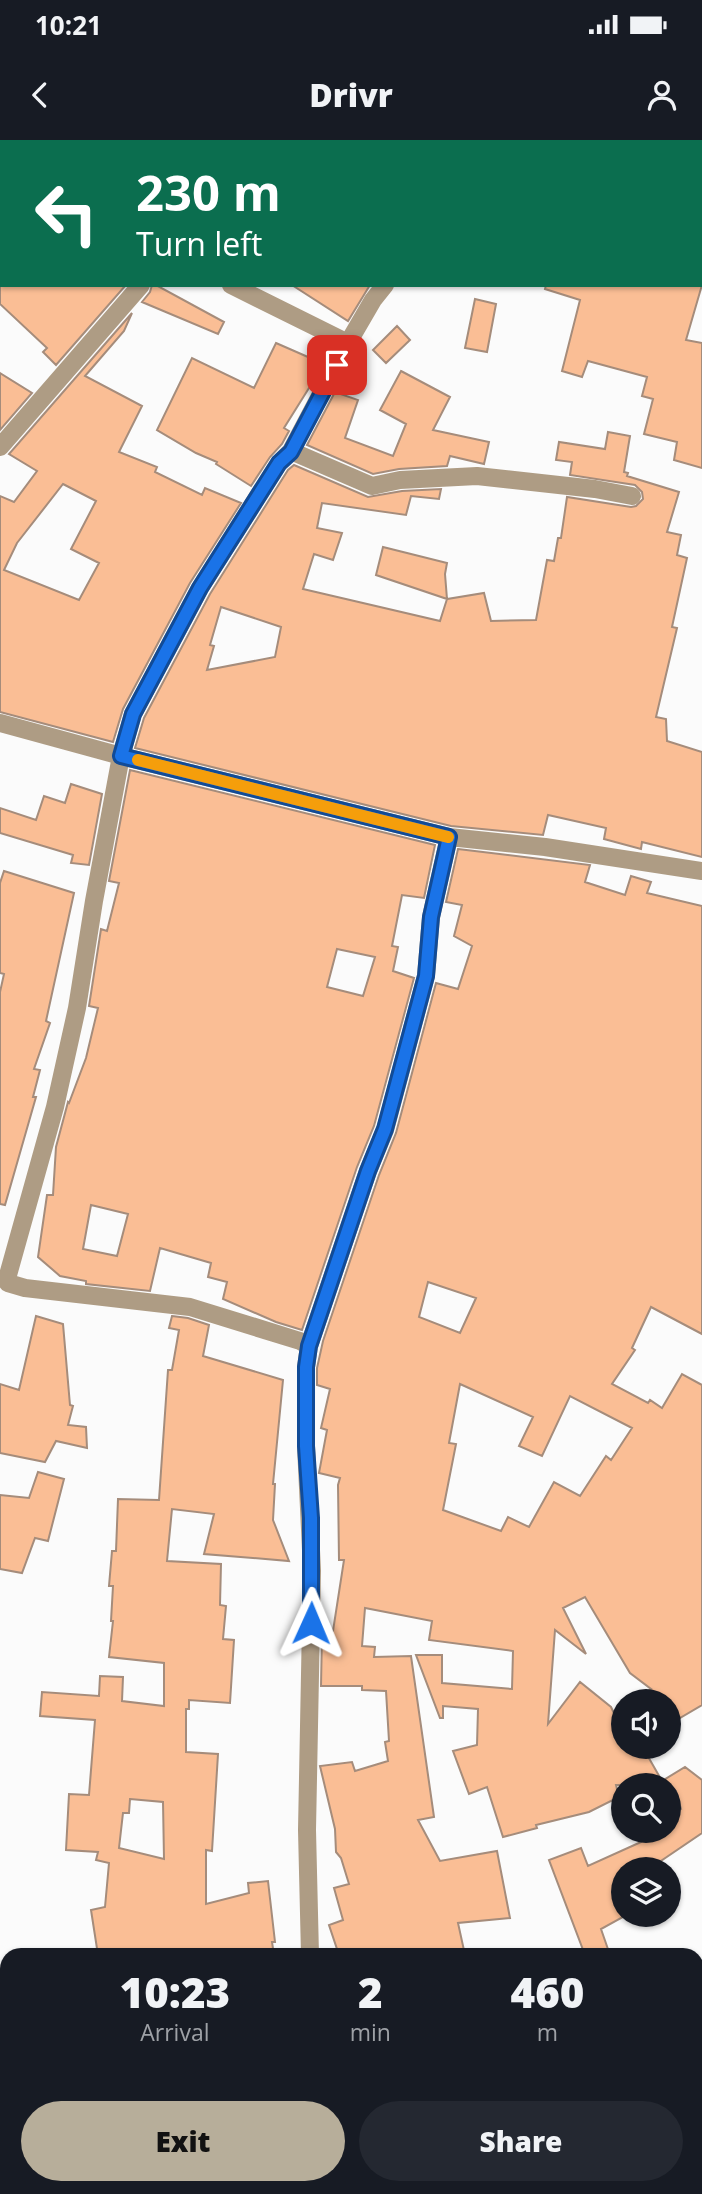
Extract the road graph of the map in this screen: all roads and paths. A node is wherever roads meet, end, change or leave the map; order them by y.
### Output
1 (139, 287) edge
2 (235, 287) edge
3 (383, 287) edge
4 (348, 343) junction
5 (0, 447) edge
6 (291, 452) junction
7 (632, 496) dead end
8 (0, 723) edge
9 (121, 756) junction
10 (449, 837) junction
11 (702, 871) edge
12 (309, 1346) junction
13 (310, 1948) edge

1 - 5 street
2 - 4 street
3 - 4 street
4 - 6 street
6 - 7 street
6 - 9 street
8 - 9 street
9 - 10 street
9 - 12 street
10 - 11 street
10 - 12 street
12 - 13 street

